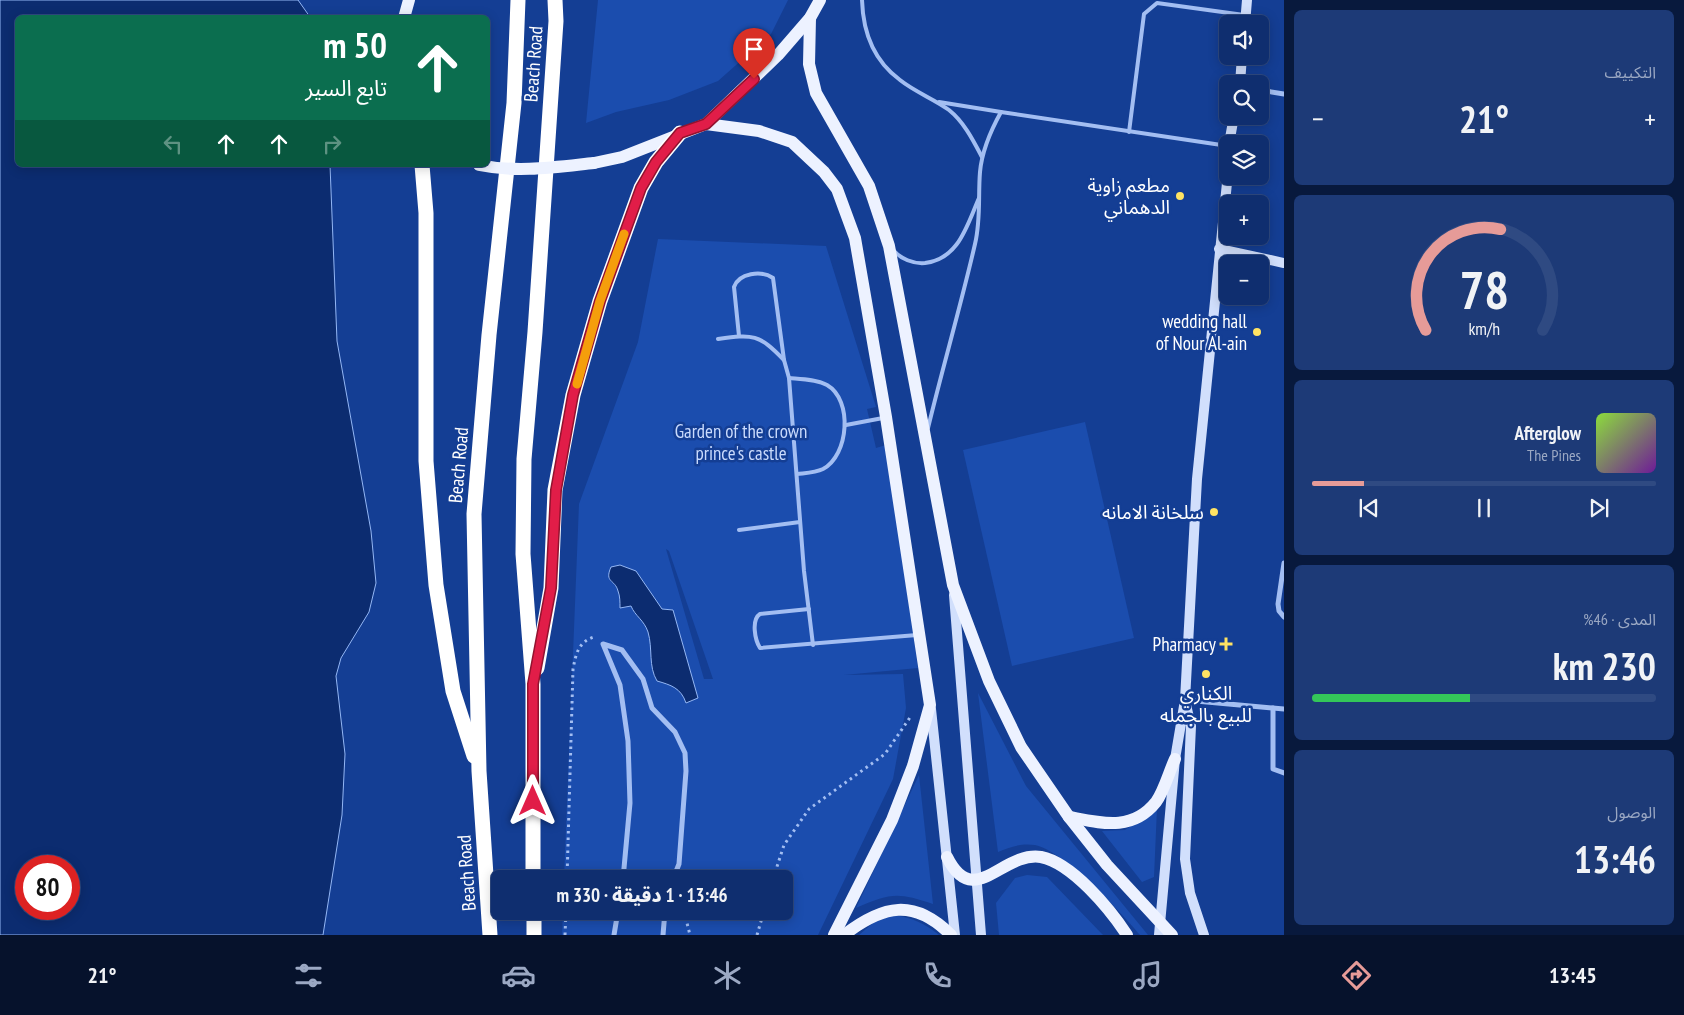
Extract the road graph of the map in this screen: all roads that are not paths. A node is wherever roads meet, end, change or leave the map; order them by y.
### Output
1 (409, 0) edge
2 (518, 0) edge
3 (555, 0) edge
4 (820, 0) edge
5 (862, 0) edge
6 (1247, 0) edge
7 (405, 15) edge
8 (1224, 15) edge
9 (1246, 15) edge
10 (810, 18) junction
11 (1269, 92) edge
12 (1284, 94) edge
13 (935, 102) junction
14 (1002, 112) junction
15 (706, 124) junction
16 (1129, 132) junction
17 (680, 133) junction
18 (1219, 144) edge
19 (982, 157) junction
20 (422, 167) edge
21 (488, 167) edge
22 (1227, 185) edge
23 (980, 196) junction
24 (889, 246) junction
25 (1219, 249) junction
26 (1284, 263) edge
27 (738, 336) junction
28 (718, 339) dead end
29 (784, 360) junction
30 (789, 378) junction
31 (886, 417) junction
32 (846, 425) junction
33 (926, 434) junction
34 (796, 474) junction
35 (800, 522) junction
36 (739, 530) dead end
37 (1284, 563) edge
38 (953, 585) junction
39 (809, 609) junction
40 (1284, 617) edge
41 (920, 635) junction
42 (814, 645) junction
43 (533, 684) junction
44 (1185, 700) junction
45 (930, 705) junction
46 (1273, 708) junction
47 (1284, 709) edge
48 (1175, 759) junction
49 (479, 771) junction
50 (1284, 773) edge
51 (1069, 817) junction
52 (947, 857) junction
53 (534, 870) edge
54 (624, 870) edge
55 (677, 870) edge
56 (976, 881) junction
57 (534, 920) edge
58 (616, 920) edge
59 (664, 920) edge
60 (1160, 929) edge
61 (490, 935) edge
62 (534, 935) edge
63 (614, 935) edge
64 (663, 935) edge
65 (834, 935) edge
66 (844, 935) edge
67 (952, 935) edge
68 (955, 935) edge
69 (981, 935) edge
70 (1127, 935) edge
71 (1172, 935) edge
72 (1204, 935) edge

1 - 7 main road
2 - 49 highway, Beach Road
3 - 43 highway, Beach Road
4 - 10 main road
5 - 13 lane
6 - 9 street
8 - 16 lane
10 - 15 main road
10 - 24 main road
11 - 12 street
13 - 14 lane
13 - 19 lane
14 - 16 lane
14 - 19 lane
15 - 17 main road
15 - 31 main road
16 - 18 lane
17 - 21 main road, bridge
17 - 43 highway
19 - 23 lane
20 - 49 highway
22 - 25 street
23 - 24 lane
23 - 33 lane
24 - 33 main road
25 - 26 street
25 - 44 street
27 - 28 lane
27 - 29 lane
27 - 29 lane
29 - 30 lane
30 - 32 lane
30 - 34 lane
31 - 32 lane
31 - 41 main road
32 - 34 lane
33 - 38 main road
34 - 35 lane
35 - 36 lane
35 - 39 lane
37 - 40 street
38 - 51 main road
38 - 56 street
39 - 42 lane
39 - 42 lane
41 - 42 lane
41 - 45 main road
43 - 53 highway, Beach Road
44 - 46 street
44 - 48 street
44 - 72 street
45 - 52 street
45 - 65 main road
46 - 47 street
46 - 50 street
48 - 51 main road
48 - 60 street
49 - 61 highway, Beach Road
51 - 60 main road
52 - 56 main road
52 - 68 street
54 - 55 street
56 - 69 street
56 - 70 main road
57 - 62 highway
58 - 63 street
59 - 64 street
60 - 71 main road
66 - 67 main road

